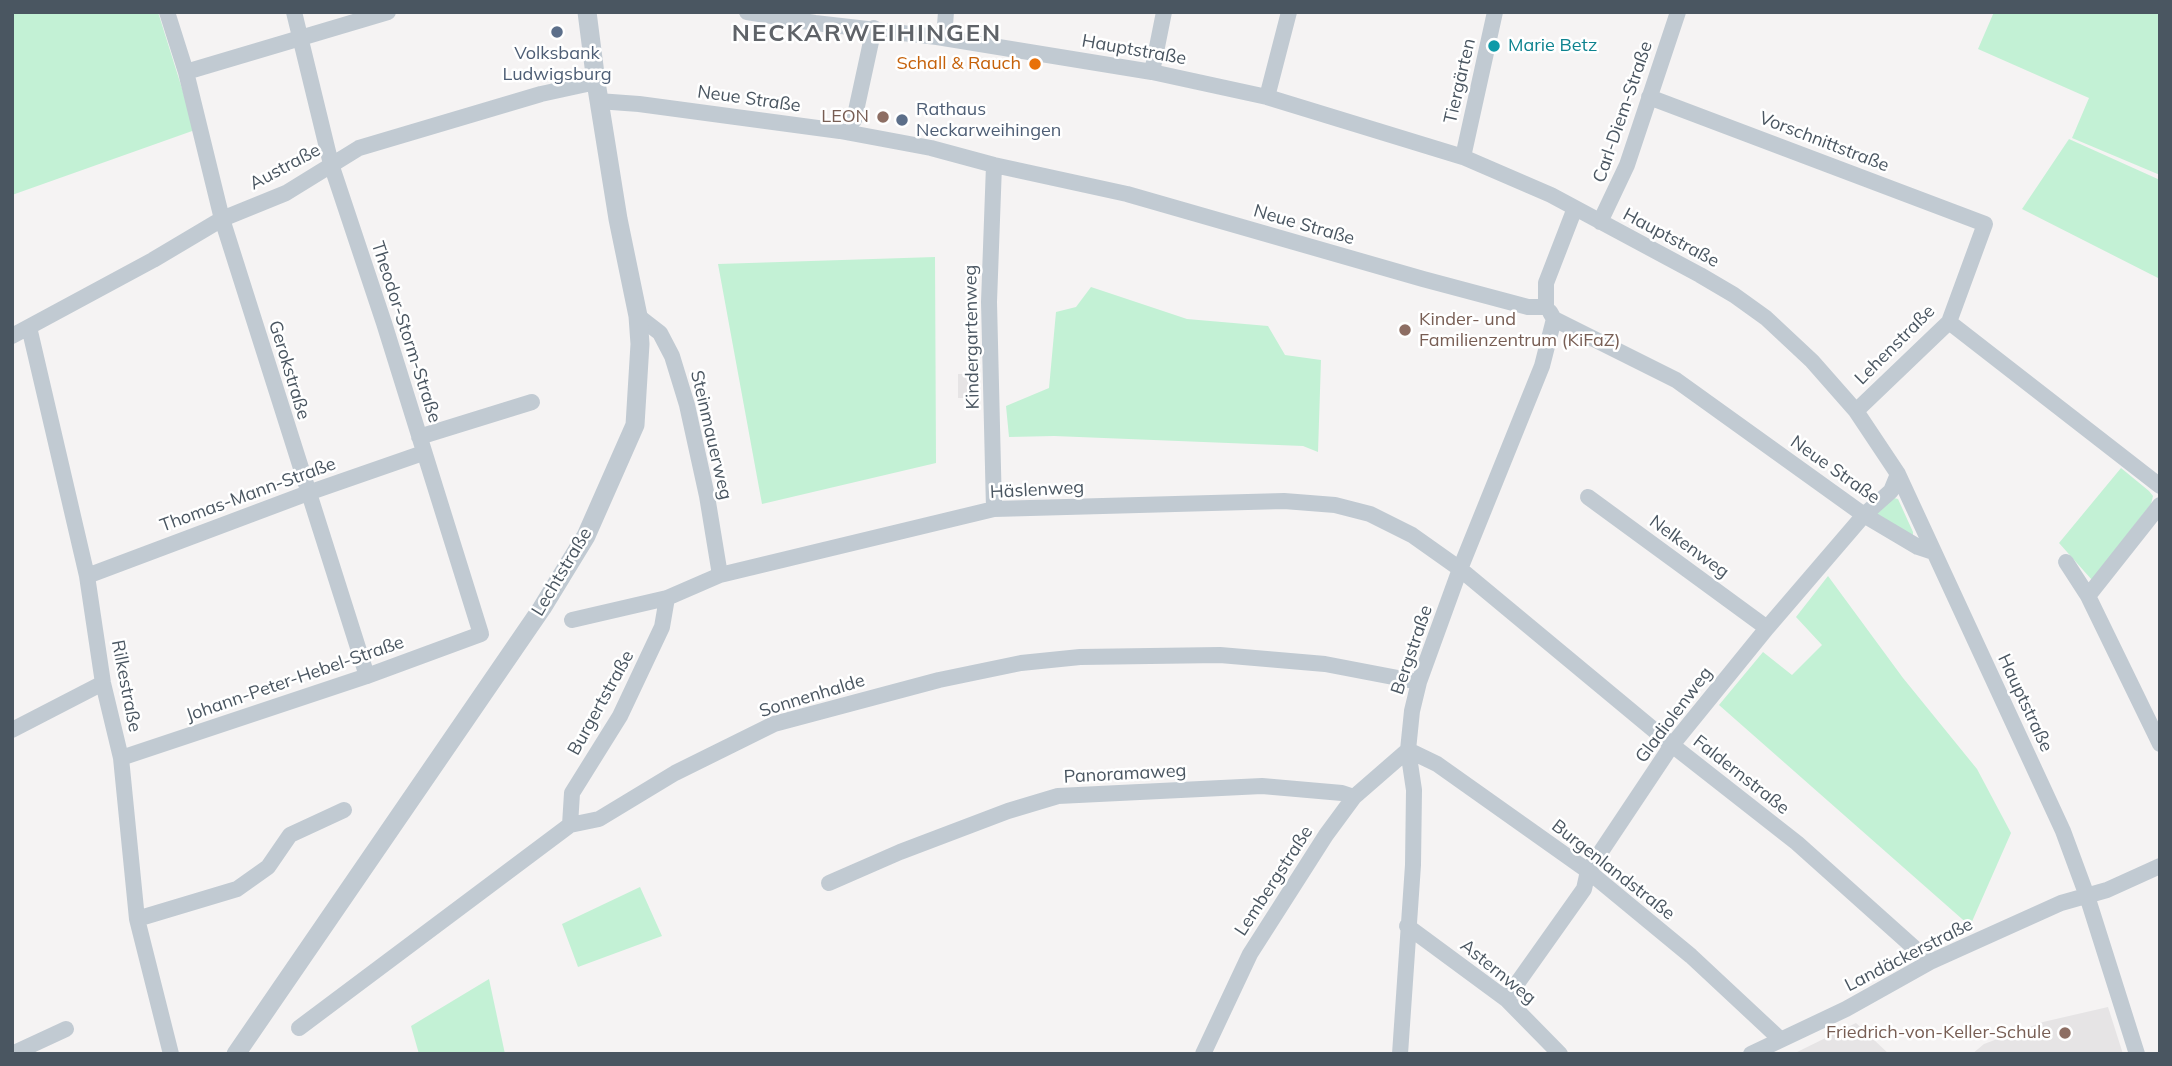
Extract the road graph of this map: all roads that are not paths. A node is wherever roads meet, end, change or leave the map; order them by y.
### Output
1 (167, 12) edge
2 (294, 12) edge
3 (388, 12) edge
4 (587, 12) edge
5 (747, 12) edge
6 (946, 12) edge
7 (1164, 12) edge
8 (1289, 12) edge
9 (1495, 12) edge
10 (1678, 12) edge
11 (814, 18) edge
12 (874, 29) junction
13 (944, 38) junction
14 (300, 39) junction
15 (186, 72) junction
16 (1152, 72) junction
17 (597, 92) junction
18 (1267, 97) junction
19 (1649, 97) junction
20 (855, 120) dead end
21 (1463, 157) junction
22 (331, 164) junction
23 (994, 164) junction
24 (1575, 208) junction
25 (222, 219) junction
26 (1600, 222) junction
27 (1985, 224) joint
28 (1550, 313) junction
29 (638, 316) junction
30 (1949, 322) junction
31 (29, 327) junction
32 (12, 336) edge
33 (532, 402) dead end
34 (1856, 411) junction
35 (419, 437) junction
36 (424, 453) junction
37 (1898, 474) junction
38 (2160, 486) edge
39 (308, 493) junction
40 (1588, 497) dead end
41 (2160, 505) edge
42 (994, 509) junction
43 (1864, 515) junction
44 (1933, 552) junction
45 (2066, 562) dead end
46 (1460, 569) junction
47 (720, 575) junction
48 (87, 576) junction
49 (2088, 596) junction
50 (667, 598) junction
51 (572, 620) dead end
52 (1767, 628) junction
53 (481, 635) joint
54 (367, 676) junction
55 (1419, 682) junction
56 (103, 683) junction
57 (12, 730) edge
58 (2160, 744) edge
59 (1672, 746) junction
60 (1408, 750) junction
61 (121, 758) junction
62 (1354, 797) junction
63 (344, 810) dead end
64 (570, 825) junction
65 (2160, 866) edge
66 (1588, 871) junction
67 (829, 883) dead end
68 (2087, 896) junction
69 (137, 919) junction
70 (1407, 926) junction
71 (1930, 962) junction
72 (1506, 999) junction
73 (299, 1028) dead end
74 (66, 1029) dead end
75 (1780, 1039) junction
76 (12, 1054) edge
77 (171, 1054) edge
78 (236, 1054) edge
79 (1203, 1054) edge
80 (1400, 1054) edge
81 (1560, 1054) edge
82 (1751, 1054) edge
83 (2137, 1054) edge

1 - 15 street, Gerokstraße
2 - 14 street, Theodor-Storm-Straße
3 - 14 street
4 - 17 street, Lechtstraße
5 - 11 street, Hauptstraße
6 - 13 street
7 - 16 street
8 - 18 street
9 - 21 street, Tiergärten
10 - 19 street, Carl-Diem-Straße
11 - 12 street, Hauptstraße
12 - 13 street, Hauptstraße
12 - 20 street
13 - 16 street, Hauptstraße
14 - 15 street
14 - 22 street, Theodor-Storm-Straße
15 - 25 street, Gerokstraße
16 - 18 street, Hauptstraße
17 - 22 street, Austraße
17 - 23 street, Neue Straße
17 - 29 street, Lechtstraße
18 - 21 street, Hauptstraße
19 - 26 street, Carl-Diem-Straße
19 - 27 street, Vorschnittstraße
21 - 24 street, Hauptstraße
22 - 25 street, Austraße
22 - 35 street, Theodor-Storm-Straße
23 - 28 street, Neue Straße
23 - 42 street, Kindergartenweg
24 - 26 street, Hauptstraße
24 - 28 street, Bergstraße
25 - 31 street, Austraße
25 - 39 street, Gerokstraße
26 - 34 street, Hauptstraße
27 - 30 street, Lehenstraße
28 - 43 street, Neue Straße
28 - 46 street, Bergstraße
29 - 47 street, Steinmauerweg
29 - 78 street, Lechtstraße
30 - 34 street, Lehenstraße
30 - 38 street
31 - 32 street, Austraße
31 - 48 street, Rilkestraße
33 - 35 street
34 - 37 street, Hauptstraße
35 - 36 street, Theodor-Storm-Straße
36 - 39 street, Thomas-Mann-Straße
36 - 53 street, Theodor-Storm-Straße
37 - 43 street, Gladiolenweg
37 - 44 street, Hauptstraße
39 - 48 street, Thomas-Mann-Straße
39 - 54 street, Gerokstraße
40 - 52 street, Nelkenweg
41 - 49 street
42 - 46 street, Häslenweg
42 - 47 street, Häslenweg
43 - 44 street, Neue Straße
43 - 52 street, Gladiolenweg
44 - 68 street, Hauptstraße
45 - 49 street
46 - 55 street, Bergstraße
46 - 59 street, Faldernstraße
47 - 50 street, Häslenweg
48 - 56 street, Rilkestraße
49 - 58 street
50 - 51 street, Häslenweg
50 - 64 street, Burgertstraße
52 - 59 street, Gladiolenweg
53 - 54 street, Johann-Peter-Hebel-Straße
54 - 61 street, Johann-Peter-Hebel-Straße
55 - 60 street, Bergstraße
55 - 64 street, Sonnenhalde
56 - 57 street
56 - 61 street, Rilkestraße
59 - 66 street, Gladiolenweg
59 - 71 street, Faldernstraße
60 - 62 street, Lembergstraße
60 - 66 street, Burgenlandstraße
60 - 70 street, Bergstraße
61 - 69 street, Rilkestraße
62 - 67 street, Panoramaweg
62 - 79 street, Lembergstraße
63 - 69 street
64 - 73 street, Sonnenhalde
65 - 68 street, Landäckerstraße
66 - 72 street, Gladiolenweg
66 - 75 street, Burgenlandstraße
68 - 71 street, Landäckerstraße
68 - 83 street, Hauptstraße
69 - 77 street, Rilkestraße
70 - 72 street, Asternweg
70 - 80 street, Bergstraße
71 - 75 street, Landäckerstraße
72 - 81 street, Asternweg
74 - 76 street
75 - 82 street, Landäckerstraße

